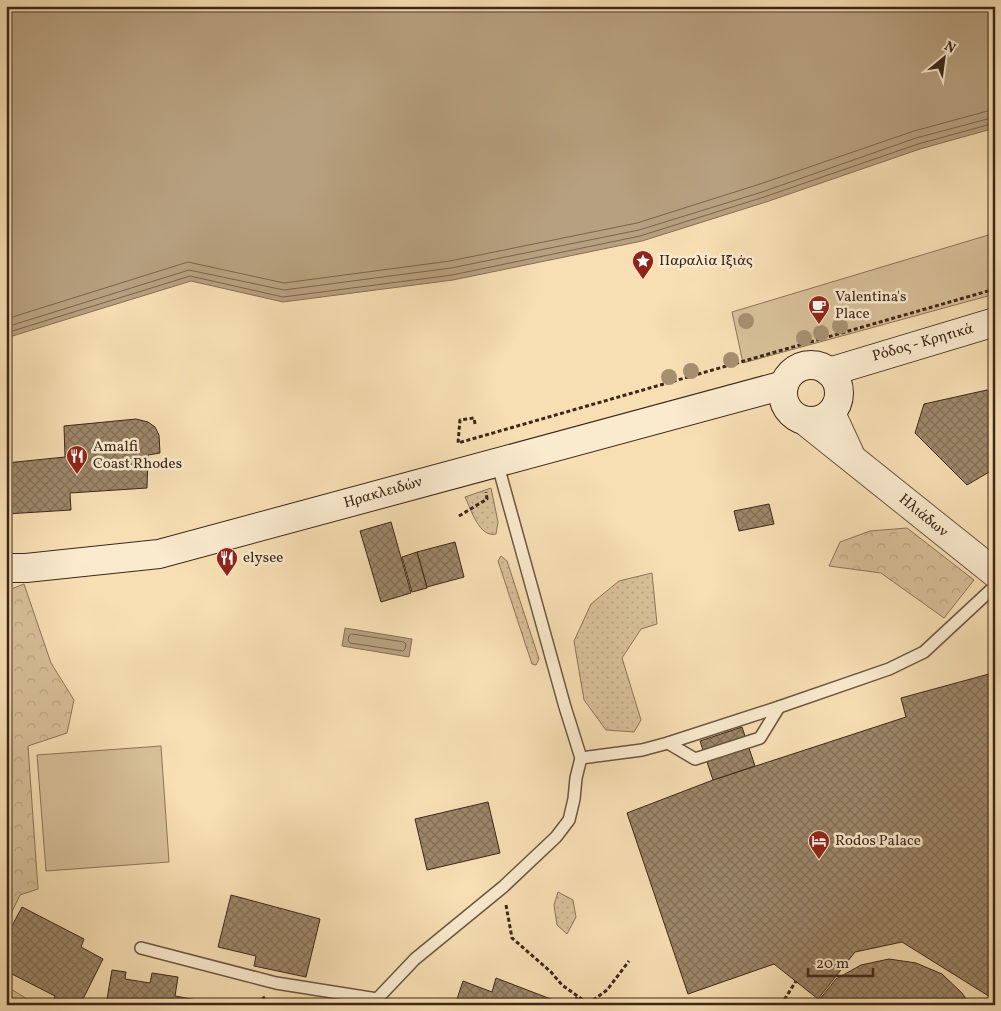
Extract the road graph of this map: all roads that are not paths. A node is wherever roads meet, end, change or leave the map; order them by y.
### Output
1 (995, 322) edge
2 (840, 374) junction
3 (784, 394) junction
4 (831, 413) junction
5 (805, 421) junction
6 (852, 458) junction
7 (492, 473) junction
8 (6, 568) edge
9 (995, 573) edge
10 (995, 586) edge
11 (779, 707) junction
12 (668, 743) junction
13 (581, 758) junction
14 (141, 948) dead end
15 (378, 1002) edge

1 - 2 main road, Ρόδος - Κρητικά
2 - 3 main road
2 - 4 main road
3 - 5 main road
3 - 7 main road, Ηρακλειδών
4 - 5 main road
4 - 6 main road
5 - 6 main road, Ηλιάδων
6 - 9 main road, Ηλιάδων
7 - 8 main road, Ηρακλειδών
7 - 13 lane
10 - 11 lane
11 - 12 lane
11 - 12 lane
12 - 13 lane
13 - 15 lane
14 - 15 lane

